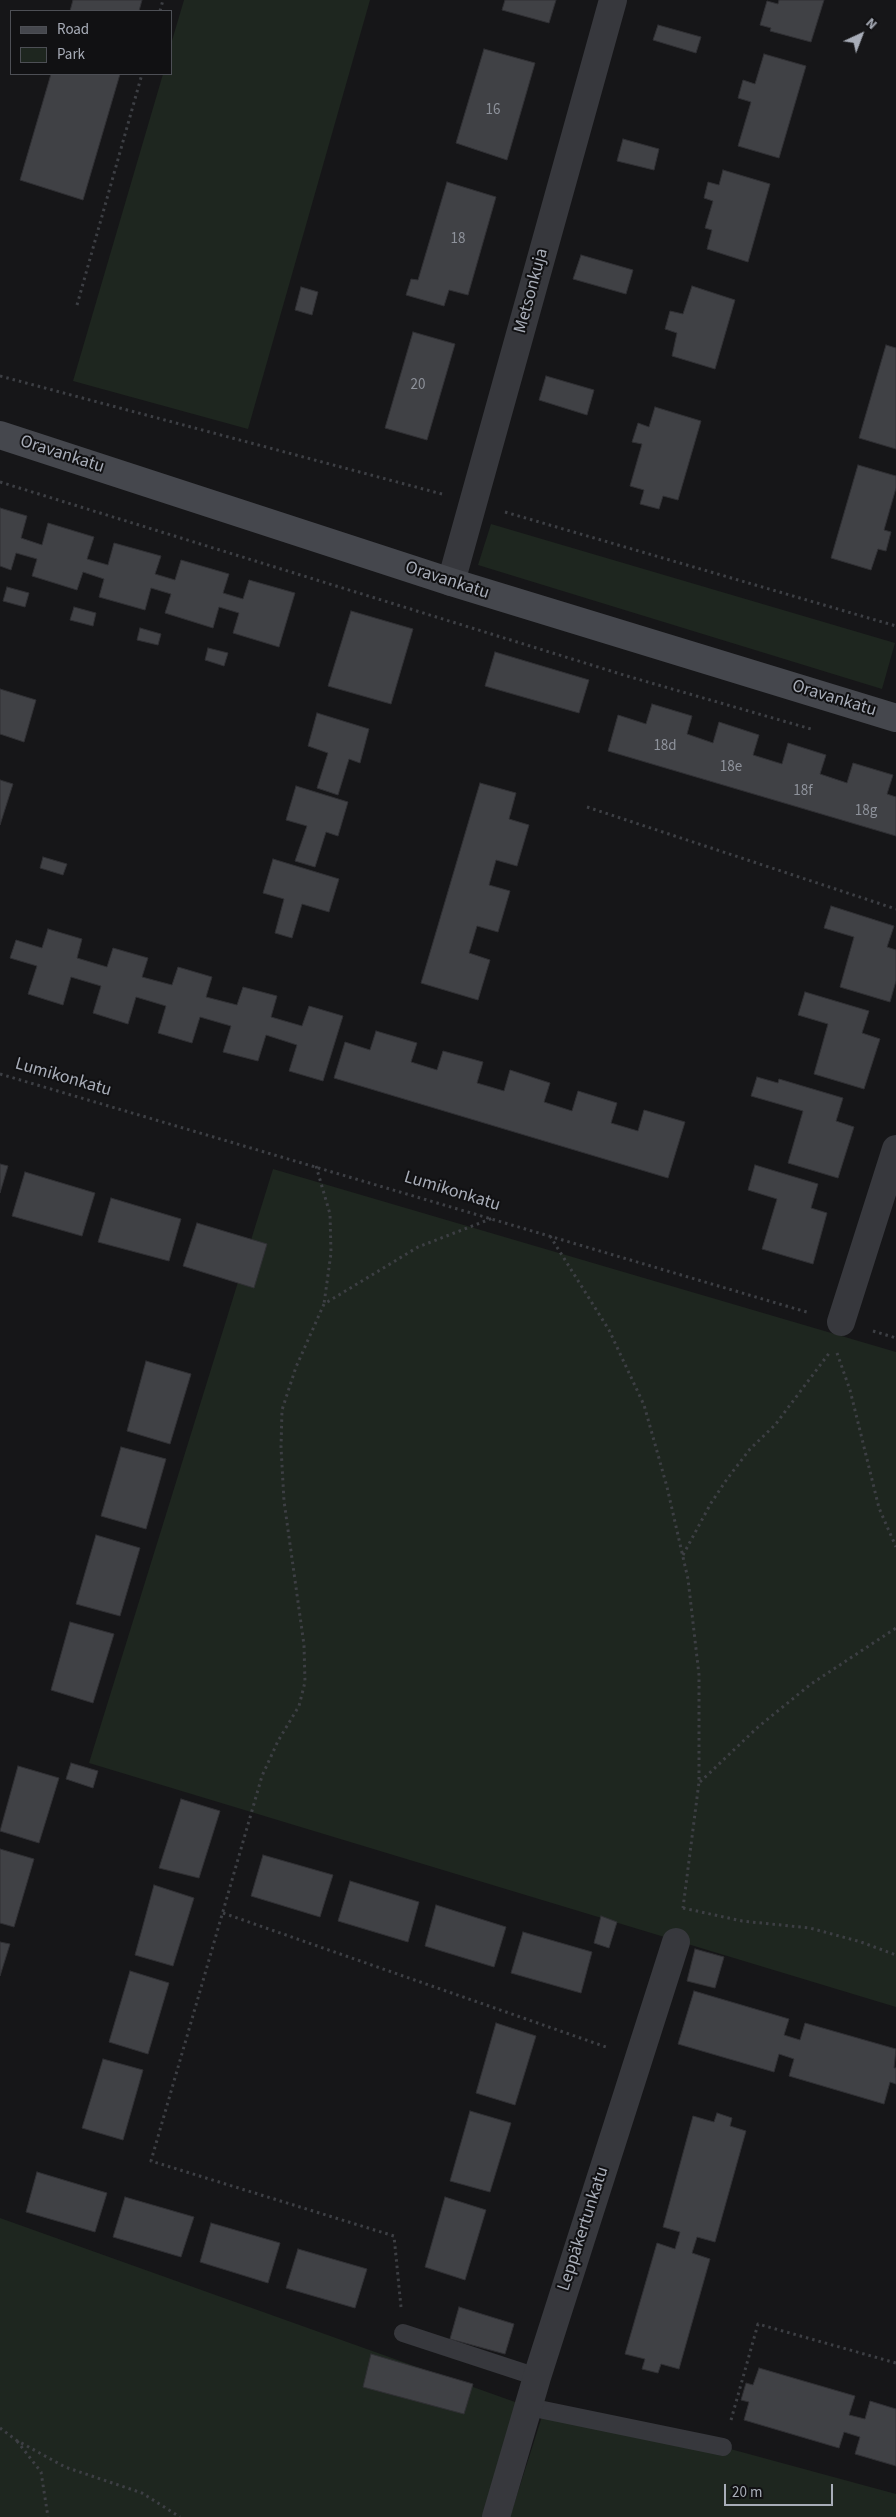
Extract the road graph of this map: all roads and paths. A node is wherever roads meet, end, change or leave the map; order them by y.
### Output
1 (613, 0) edge
2 (142, 75) edge
3 (77, 305) dead end
4 (0, 376) edge
5 (0, 435) edge
6 (0, 482) edge
7 (474, 502) junction
8 (451, 582) junction
9 (896, 626) edge
10 (896, 718) edge
11 (819, 732) dead end
12 (587, 807) dead end
13 (896, 909) edge
14 (0, 1074) edge
15 (896, 1150) edge
16 (316, 1165) junction
17 (493, 1218) junction
18 (550, 1236) junction
19 (324, 1304) junction
20 (842, 1322) junction
21 (896, 1338) edge
22 (896, 1547) edge
23 (683, 1556) junction
24 (896, 1628) edge
25 (699, 1782) junction
26 (683, 1908) junction
27 (223, 1913) junction
28 (676, 1942) joint
29 (896, 1955) edge
30 (638, 2059) junction
31 (403, 2333) joint
32 (896, 2363) edge
33 (537, 2377) junction
34 (530, 2407) junction
35 (0, 2428) edge
36 (16, 2440) junction
37 (724, 2447) joint
38 (48, 2517) edge
39 (180, 2517) edge
40 (496, 2517) edge

1 - 7 street, Metsonkuja
2 - 3 path
4 - 7 path
5 - 8 street, Oravankatu
6 - 11 path
7 - 8 street, Metsonkuja
7 - 9 path
8 - 10 street, Oravankatu
12 - 13 path
14 - 16 path, Lumikonkatu
15 - 20 street
16 - 17 path, Lumikonkatu
16 - 19 path
17 - 18 path, Lumikonkatu
17 - 19 path
18 - 20 path, Lumikonkatu
18 - 23 path
19 - 27 path
20 - 21 path, Lumikonkatu
22 - 23 path
23 - 25 path
24 - 25 path
25 - 26 path
26 - 28 path
26 - 29 path
27 - 30 path
27 - 31 path
28 - 30 street, Leppäkertunkatu
30 - 33 street, Leppäkertunkatu
31 - 33 lane
32 - 37 path
33 - 34 street, Leppäkertunkatu
34 - 37 lane
34 - 40 street, Leppäkertunkatu
35 - 36 path
36 - 38 path
36 - 39 path

